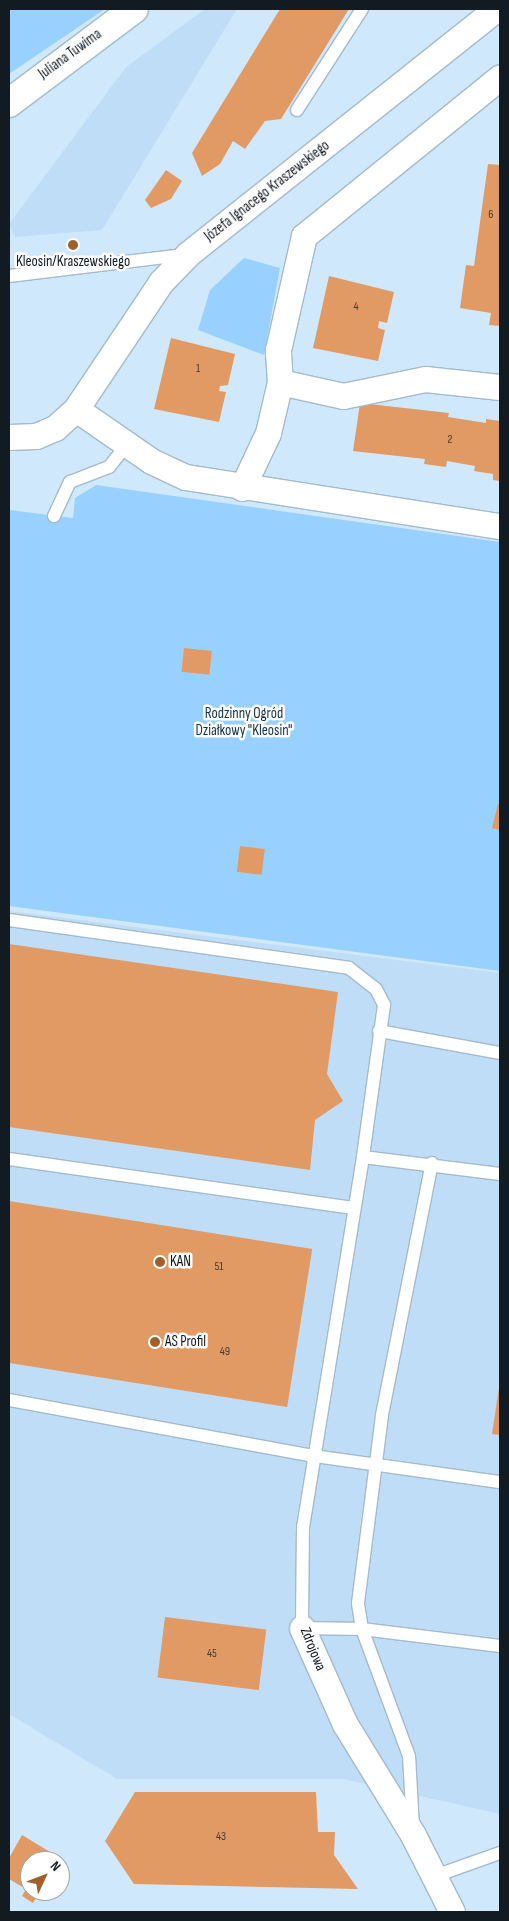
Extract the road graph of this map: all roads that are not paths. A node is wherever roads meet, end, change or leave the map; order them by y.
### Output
1 (134, 9) edge
2 (362, 9) edge
3 (497, 12) edge
4 (500, 77) edge
5 (9, 103) edge
6 (297, 110) dead end
7 (188, 254) junction
8 (9, 276) edge
9 (280, 382) junction
10 (500, 388) edge
11 (76, 409) junction
12 (9, 437) edge
13 (126, 446) junction
14 (242, 488) junction
15 (54, 516) dead end
16 (500, 526) edge
17 (9, 920) edge
18 (379, 1031) junction
19 (500, 1052) edge
20 (363, 1158) junction
21 (9, 1159) edge
22 (432, 1163) junction
23 (500, 1174) edge
24 (352, 1208) junction
25 (9, 1400) edge
26 (314, 1456) junction
27 (376, 1463) junction
28 (500, 1482) edge
29 (302, 1628) junction
30 (362, 1629) junction
31 (500, 1646) edge
32 (413, 1835) junction
33 (500, 1853) edge
34 (435, 1876) junction
35 (452, 1912) edge

1 - 5 street, Juliana Tuwima
2 - 6 lane
3 - 7 street, Józefa Ignacego Kraszewskiego
4 - 9 street
7 - 8 lane
7 - 11 street, Józefa Ignacego Kraszewskiego
9 - 10 street
9 - 14 street
11 - 12 street, Józefa Ignacego Kraszewskiego
11 - 13 street
13 - 14 street
13 - 15 lane
14 - 16 street
17 - 18 lane, Zdrojowa
18 - 19 lane
18 - 20 lane, Zdrojowa
20 - 22 lane
20 - 24 lane, Zdrojowa
21 - 24 lane
22 - 23 lane
22 - 27 lane
24 - 26 lane, Zdrojowa
25 - 26 lane
26 - 27 lane
26 - 29 lane, Zdrojowa
27 - 28 lane
27 - 30 lane
29 - 30 lane
29 - 32 street, Zdrojowa
30 - 31 lane
30 - 32 lane
32 - 34 street, Zdrojowa
33 - 34 lane
34 - 35 street, Zdrojowa

